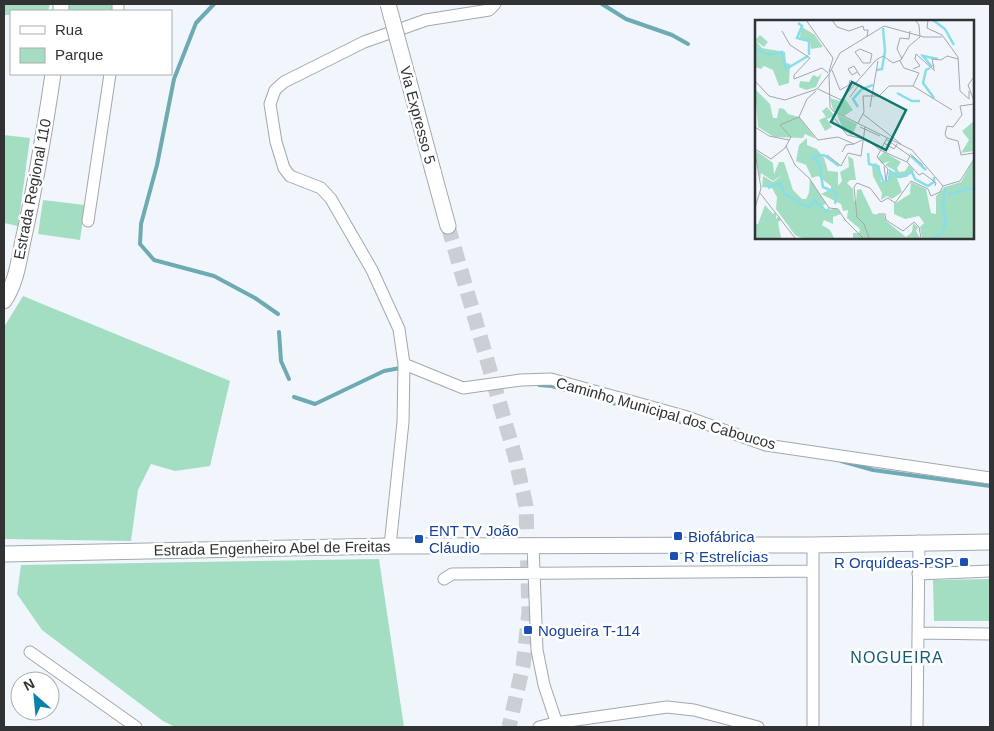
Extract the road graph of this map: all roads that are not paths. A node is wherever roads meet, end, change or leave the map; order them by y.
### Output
1 (388, 4) edge
2 (495, 4) edge
3 (53, 75) edge
4 (110, 75) edge
5 (88, 220) dead end
6 (448, 226) tunnel mouth
7 (4, 301) edge
8 (404, 364) junction
9 (990, 478) edge
10 (919, 542) junction
11 (990, 542) edge
12 (533, 545) junction
13 (813, 545) junction
14 (390, 546) junction
15 (4, 554) edge
16 (813, 571) junction
17 (990, 571) edge
18 (534, 574) junction
19 (918, 574) junction
20 (444, 580) dead end
21 (918, 633) junction
22 (990, 634) edge
23 (30, 652) dead end
24 (556, 725) edge
25 (136, 727) edge
26 (540, 727) edge
27 (758, 727) edge
28 (813, 727) edge
29 (917, 727) edge

1 - 6 main road, Via Expresso 5, bridge
2 - 8 street
3 - 7 main road, Estrada Regional 110
4 - 5 street
8 - 9 street, Caminho Municipal dos Caboucos
8 - 14 street
10 - 11 main road, Estrada Engenheiro Abel de Freitas
10 - 13 main road, Estrada Engenheiro Abel de Freitas
10 - 19 street
12 - 13 main road, Estrada Engenheiro Abel de Freitas
12 - 14 main road, Estrada Engenheiro Abel de Freitas
12 - 18 street
13 - 16 street
14 - 15 main road, Estrada Engenheiro Abel de Freitas
16 - 18 street
16 - 28 street
17 - 19 street
18 - 20 street
18 - 24 street
19 - 21 street
21 - 22 street
21 - 29 street
23 - 25 street
24 - 26 street
24 - 27 street

